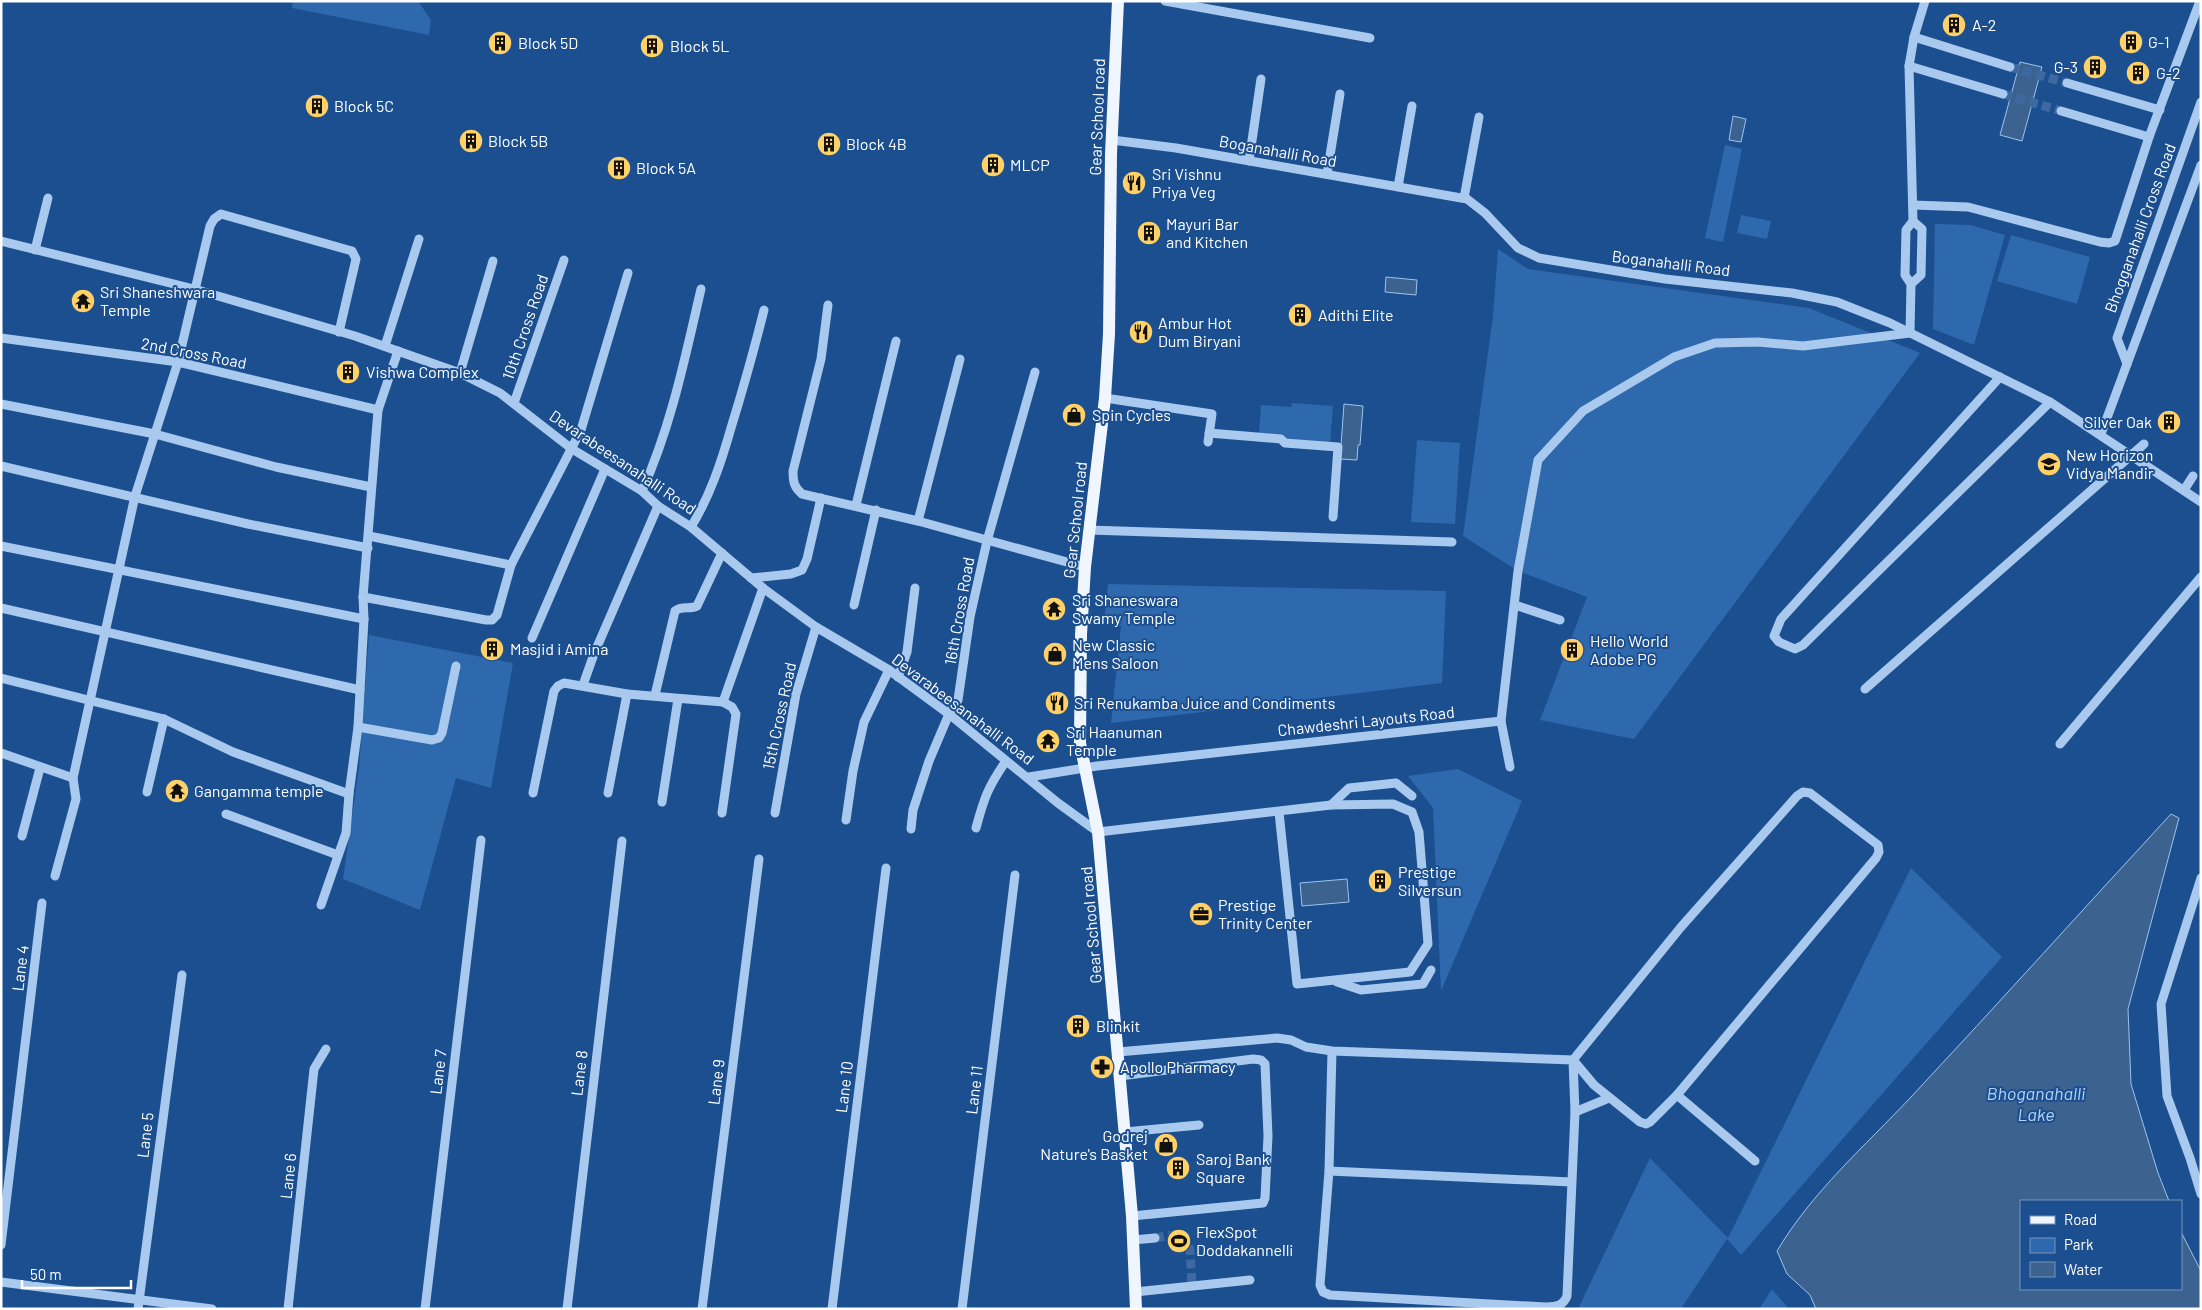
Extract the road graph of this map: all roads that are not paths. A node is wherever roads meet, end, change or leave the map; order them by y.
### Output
1 (1118, 1) edge
2 (1165, 1) edge
3 (1925, 1) edge
4 (2200, 1) edge
5 (1914, 37) junction
6 (1370, 38) dead end
7 (1909, 66) junction
8 (2010, 67) tunnel mouth
9 (1261, 79) dead end
10 (2067, 83) tunnel mouth
11 (1340, 94) dead end
12 (2003, 94) tunnel mouth
13 (2201, 102) edge
14 (1412, 106) dead end
15 (2160, 110) junction
16 (2061, 111) tunnel mouth
17 (1479, 117) dead end
18 (2149, 137) junction
19 (1112, 140) junction
20 (1249, 161) junction
21 (2201, 165) edge
22 (1327, 174) junction
23 (1398, 187) junction
24 (48, 198) dead end
25 (1464, 198) junction
26 (1913, 205) junction
27 (1914, 221) junction
28 (420, 239) dead end
29 (1, 241) edge
30 (35, 250) junction
31 (564, 260) dead end
32 (493, 261) dead end
33 (628, 273) dead end
34 (1911, 284) junction
35 (194, 289) junction
36 (700, 289) dead end
37 (828, 305) dead end
38 (764, 310) dead end
39 (340, 332) junction
40 (1910, 333) junction
41 (1, 338) edge
42 (896, 341) dead end
43 (385, 346) junction
44 (398, 351) junction
45 (960, 358) dead end
46 (178, 362) junction
47 (2127, 364) junction
48 (1035, 372) dead end
49 (460, 373) junction
50 (2000, 377) junction
51 (1105, 398) junction
52 (2050, 402) junction
53 (514, 403) junction
54 (1, 404) edge
55 (378, 410) junction
56 (155, 434) junction
57 (2101, 434) junction
58 (2144, 444) dead end
59 (572, 449) junction
60 (2133, 455) junction
61 (1, 466) edge
62 (605, 469) junction
63 (2193, 476) dead end
64 (371, 487) junction
65 (2184, 490) junction
66 (642, 491) junction
67 (134, 496) junction
68 (821, 498) junction
69 (2201, 502) edge
70 (856, 505) junction
71 (658, 506) junction
72 (876, 510) junction
73 (1332, 517) dead end
74 (918, 521) junction
75 (691, 527) junction
76 (1089, 530) junction
77 (369, 536) junction
78 (987, 541) junction
79 (1452, 542) dead end
80 (1, 546) edge
81 (368, 548) junction
82 (722, 553) junction
83 (511, 565) junction
84 (1085, 568) junction
85 (119, 569) junction
86 (2201, 577) edge
87 (751, 578) junction
88 (763, 588) junction
89 (915, 588) dead end
90 (363, 597) junction
91 (854, 605) dead end
92 (1515, 605) junction
93 (1, 608) edge
94 (364, 619) junction
95 (1560, 620) dead end
96 (816, 627) junction
97 (106, 634) junction
98 (532, 638) dead end
99 (456, 666) dead end
100 (889, 670) junction
101 (898, 677) junction
102 (1, 678) edge
103 (583, 686) junction
104 (1865, 689) dead end
105 (360, 690) junction
106 (627, 694) junction
107 (655, 695) junction
108 (678, 699) junction
109 (88, 701) junction
110 (724, 702) junction
111 (949, 714) junction
112 (164, 719) junction
113 (1501, 721) junction
114 (358, 727) junction
115 (2060, 744) dead end
116 (1, 753) edge
117 (1006, 762) junction
118 (1510, 767) dead end
119 (40, 768) junction
120 (1085, 769) junction
121 (1029, 777) junction
122 (73, 778) junction
123 (147, 792) dead end
124 (533, 793) dead end
125 (608, 793) dead end
126 (349, 794) junction
127 (1412, 796) dead end
128 (662, 802) dead end
129 (1331, 805) junction
130 (722, 812) dead end
131 (1279, 812) junction
132 (775, 813) dead end
133 (226, 814) dead end
134 (846, 820) dead end
135 (976, 828) dead end
136 (911, 829) dead end
137 (1098, 832) junction
138 (22, 836) dead end
139 (481, 840) dead end
140 (622, 841) dead end
141 (338, 854) junction
142 (758, 859) dead end
143 (886, 868) dead end
144 (1015, 875) dead end
145 (55, 876) dead end
146 (2201, 878) edge
147 (42, 903) dead end
148 (321, 905) dead end
149 (1432, 970) dead end
150 (182, 975) dead end
151 (1334, 981) junction
152 (326, 1049) dead end
153 (1332, 1051) junction
154 (1118, 1052) junction
155 (1573, 1060) junction
156 (1120, 1076) junction
157 (1676, 1095) junction
158 (1609, 1098) junction
159 (1576, 1112) junction
160 (1199, 1125) dead end
161 (1125, 1132) junction
162 (1755, 1161) dead end
163 (1329, 1171) junction
164 (1571, 1182) junction
165 (2201, 1194) edge
166 (1132, 1216) junction
167 (1155, 1238) tunnel mouth
168 (1133, 1240) junction
169 (1, 1245) edge
170 (1250, 1280) dead end
171 (1, 1282) edge
172 (1135, 1292) junction
173 (1417, 1299) junction
174 (138, 1304) edge
175 (212, 1309) edge
176 (288, 1309) edge
177 (425, 1309) edge
178 (567, 1309) edge
179 (702, 1309) edge
180 (832, 1309) edge
181 (962, 1309) edge
182 (1136, 1309) edge
183 (1416, 1309) edge

1 - 19 main road, Gear School road
2 - 6 street
3 - 5 street
4 - 15 street
5 - 7 street
5 - 8 street
7 - 12 street
7 - 26 street
9 - 20 street
10 - 15 street
11 - 22 street
13 - 47 street, Bhogganahalli Cross Road
14 - 23 street
15 - 18 street
16 - 18 street
17 - 25 street
18 - 26 street
19 - 20 street, Boganahalli Road
19 - 51 main road, Gear School road
20 - 22 street, Boganahalli Road
21 - 47 street
22 - 23 street, Boganahalli Road
23 - 25 street, Boganahalli Road
24 - 30 street
25 - 40 street, Boganahalli Road
26 - 27 street
27 - 34 street
27 - 34 street
28 - 43 street
29 - 30 street, Devarabeesanahalli Road
30 - 35 street, Devarabeesanahalli Road
31 - 53 street, 10th Cross Road
32 - 49 street
33 - 59 street
34 - 40 street
35 - 39 street, Devarabeesanahalli Road
35 - 39 street
35 - 46 street
36 - 66 street
37 - 68 street
38 - 75 street
39 - 43 street, Devarabeesanahalli Road
40 - 50 street, Boganahalli Road
40 - 92 street
41 - 46 street, 2nd Cross Road
42 - 70 street
43 - 44 street, Devarabeesanahalli Road
44 - 49 street, Devarabeesanahalli Road
44 - 55 street
45 - 74 street
46 - 55 street, 2nd Cross Road
46 - 56 street
47 - 57 street
48 - 78 street, 16th Cross Road
49 - 53 street, Devarabeesanahalli Road
50 - 52 street, Boganahalli Road
50 - 52 street
51 - 73 street
51 - 76 main road, Gear School road
52 - 57 street, Boganahalli Road
53 - 59 street, Devarabeesanahalli Road
54 - 56 street
55 - 64 street
56 - 64 street
56 - 67 street
57 - 60 street, Boganahalli Road
58 - 60 street
59 - 62 street, Devarabeesanahalli Road
59 - 83 street
60 - 65 street, Boganahalli Road
60 - 104 street
61 - 67 street
62 - 66 street, Devarabeesanahalli Road
62 - 98 street
63 - 65 street
64 - 77 street
65 - 69 street, Boganahalli Road
66 - 71 street, Devarabeesanahalli Road
67 - 81 street
67 - 85 street
68 - 70 street
68 - 87 street
70 - 72 street
71 - 75 street, Devarabeesanahalli Road
71 - 103 street
72 - 74 street
72 - 91 street
74 - 78 street
75 - 82 street, Devarabeesanahalli Road
76 - 79 street
76 - 84 main road, Gear School road
77 - 81 street
77 - 83 street
78 - 84 street
78 - 111 street, 16th Cross Road
80 - 85 street
81 - 90 street
82 - 87 street, Devarabeesanahalli Road
82 - 107 street
83 - 90 street
84 - 120 main road, Gear School road
85 - 94 street
85 - 97 street
86 - 115 street
87 - 88 street, Devarabeesanahalli Road
88 - 96 street, Devarabeesanahalli Road
88 - 110 street
89 - 101 street
90 - 94 street
92 - 95 street
92 - 113 street
93 - 97 street
94 - 105 street
96 - 100 street, Devarabeesanahalli Road
96 - 132 street, 15th Cross Road
97 - 105 street
97 - 109 street
99 - 114 street
100 - 101 street, Devarabeesanahalli Road
100 - 134 street
101 - 111 street, Devarabeesanahalli Road
102 - 109 street
103 - 106 street
103 - 124 street
105 - 114 street
106 - 107 street
106 - 125 street
107 - 108 street
108 - 110 street
108 - 128 street
109 - 112 street
109 - 122 street
110 - 130 street
111 - 117 street, Devarabeesanahalli Road
111 - 136 street, 16th Cross Road
112 - 123 street
112 - 126 street
113 - 118 street
113 - 120 street, Chawdeshri Layouts Road
114 - 126 street
116 - 119 street
117 - 121 street, Devarabeesanahalli Road
117 - 135 street
119 - 122 street
119 - 138 street
120 - 121 street, Chawdeshri Layouts Road
120 - 137 main road, Gear School road
121 - 137 street, Devarabeesanahalli Road
122 - 145 street
126 - 141 street
127 - 129 street
129 - 131 street
129 - 151 street
131 - 137 street
131 - 151 street
133 - 141 street
137 - 154 main road, Gear School road
139 - 177 street, Lane 7
140 - 178 street, Lane 8
141 - 148 street
142 - 179 street, Lane 9
143 - 180 street, Lane 10
144 - 181 street, Lane 11
146 - 165 street
147 - 169 street, Lane 4
149 - 151 street
150 - 174 street, Lane 5
152 - 176 street, Lane 6
153 - 154 street
153 - 155 street
153 - 163 street
154 - 156 main road, Gear School road
155 - 157 street
155 - 158 street
155 - 159 street
156 - 161 main road, Gear School road
156 - 166 street
157 - 158 street
157 - 162 street
158 - 159 street
159 - 164 street
160 - 161 street
161 - 166 main road, Gear School road
163 - 164 street
163 - 173 street
164 - 173 street
166 - 168 main road, Gear School road
167 - 168 street
168 - 172 main road, Gear School road
170 - 172 street
171 - 174 street
172 - 182 main road, Gear School road
173 - 183 street
174 - 175 street

